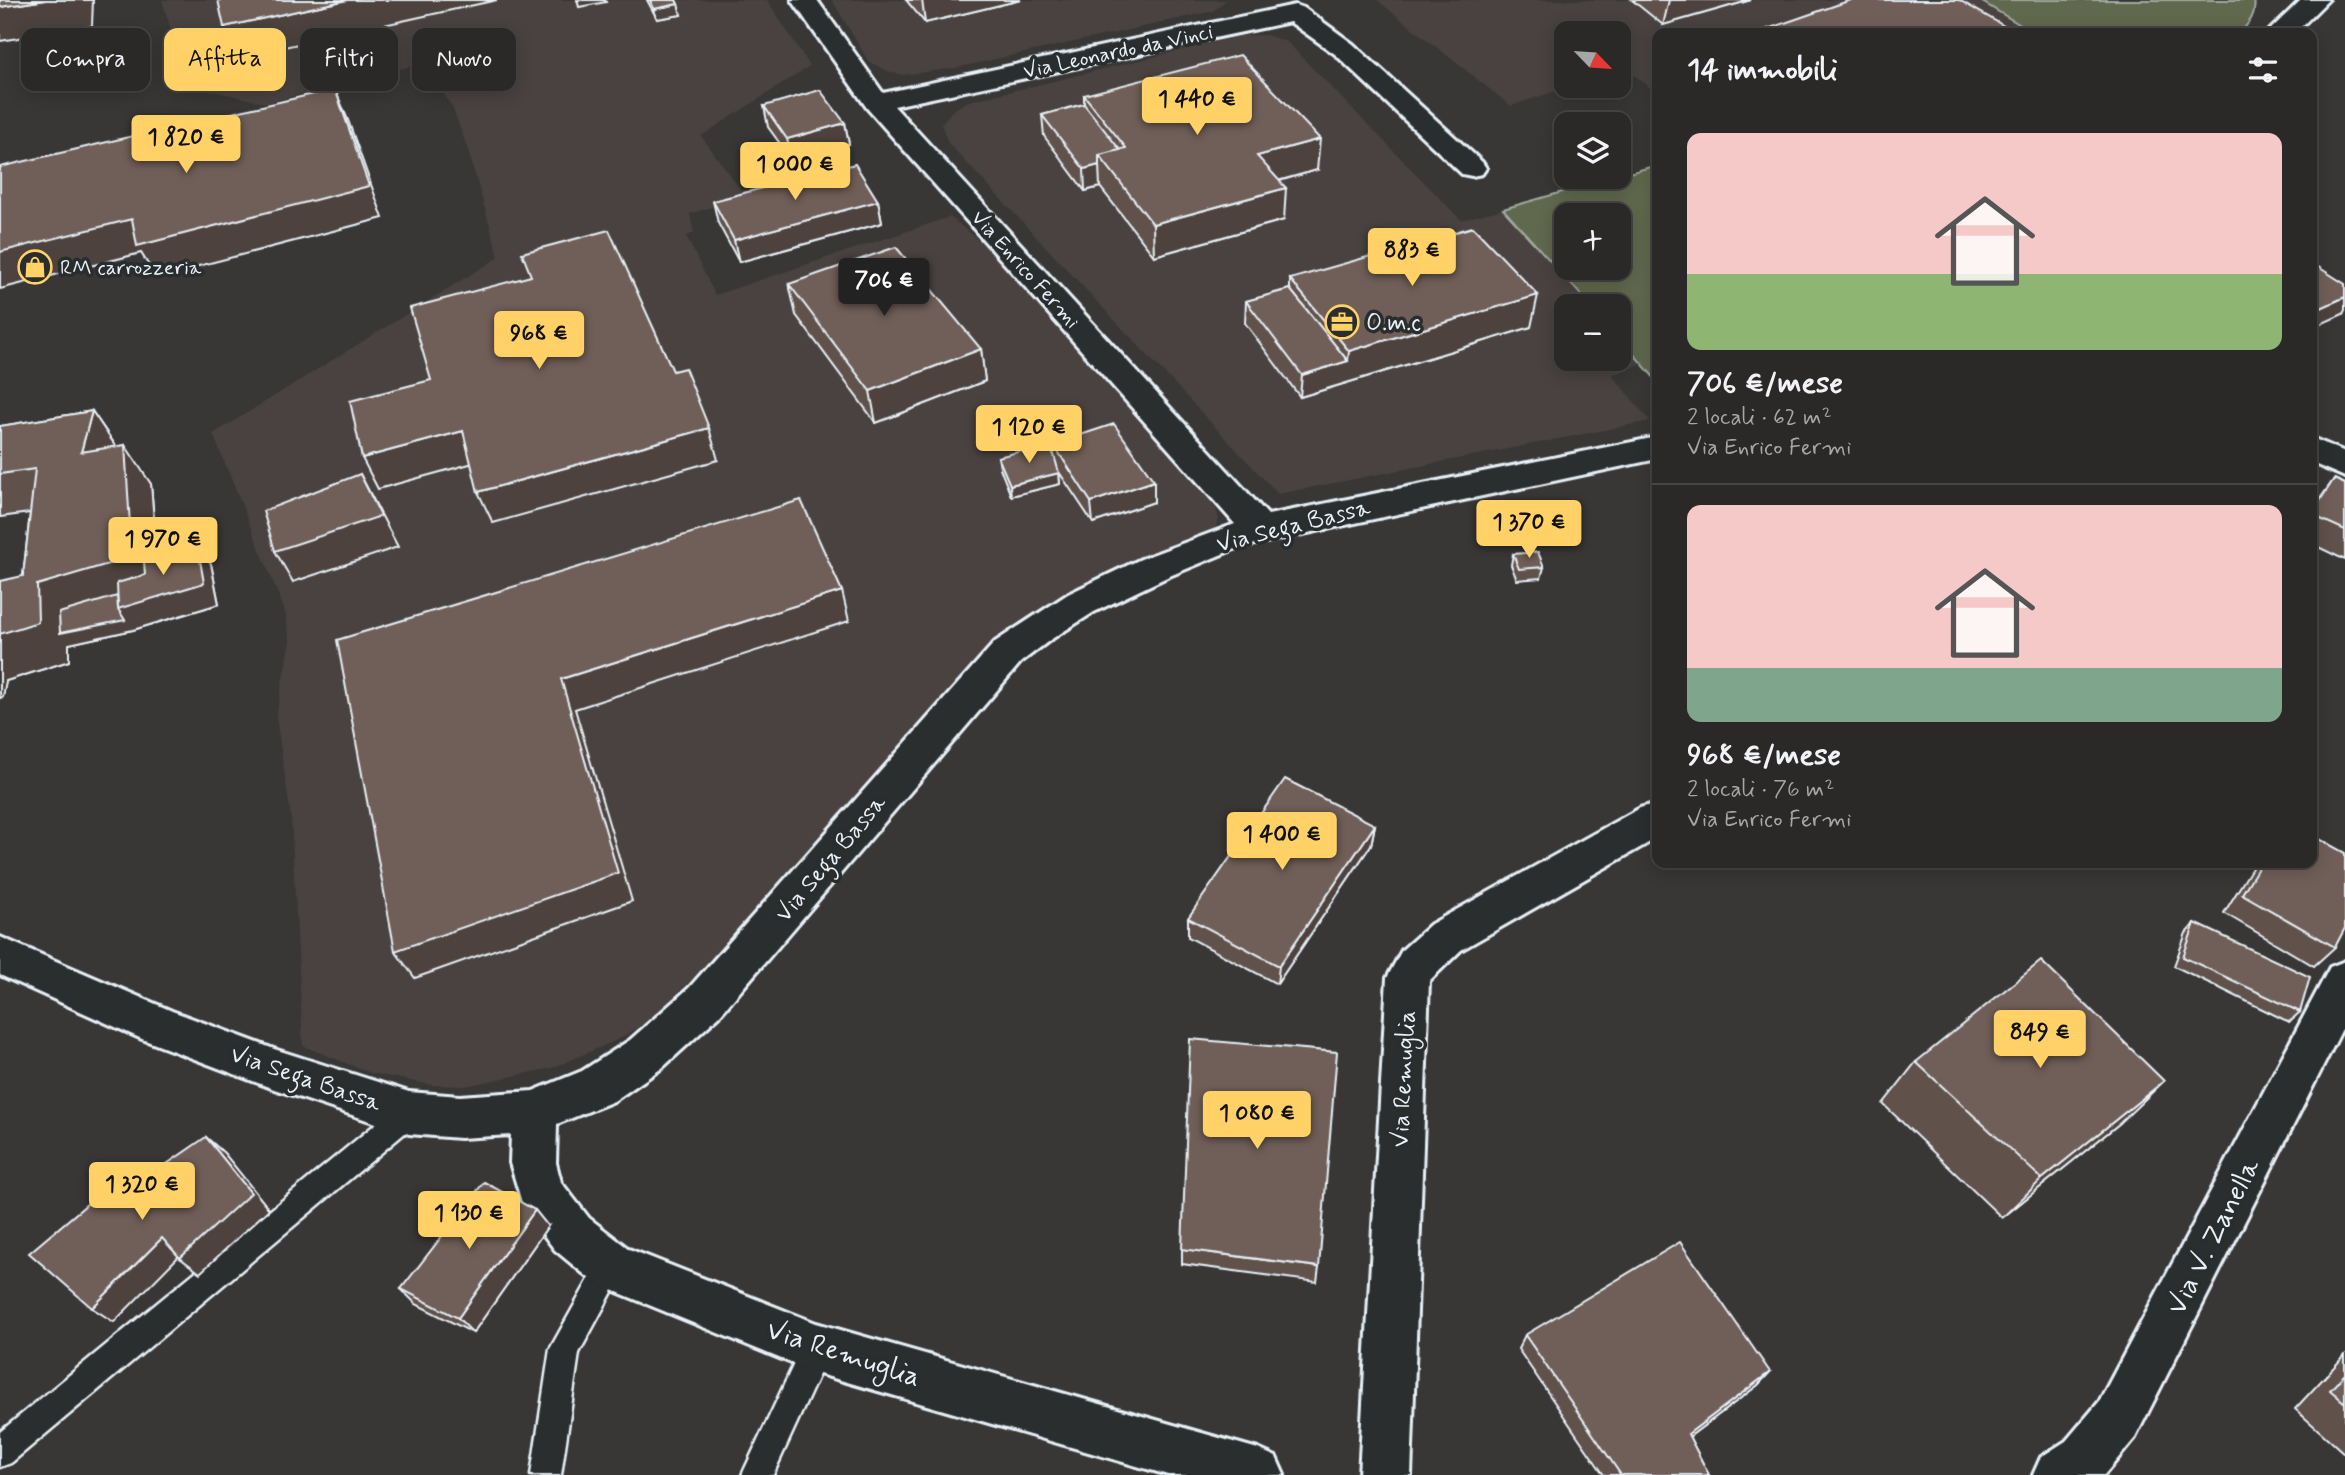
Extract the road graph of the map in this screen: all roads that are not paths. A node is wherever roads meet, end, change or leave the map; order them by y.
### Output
1 (804, 0) edge
2 (2315, 0) edge
3 (2285, 28) edge
4 (876, 102) junction
5 (1472, 168) dead end
6 (1652, 449) edge
7 (2317, 452) edge
8 (2345, 466) edge
9 (1260, 528) junction
10 (1652, 821) edge
11 (0, 955) edge
12 (2345, 980) edge
13 (534, 1112) junction
14 (409, 1113) junction
15 (612, 1266) junction
16 (816, 1348) junction
17 (0, 1452) edge
18 (546, 1475) edge
19 (757, 1475) edge
20 (1258, 1475) edge
21 (1385, 1475) edge
22 (2059, 1475) edge

1 - 4 street, Via Enrico Fermi
2 - 3 street
4 - 5 street, Via Leonardo da Vinci
4 - 9 street, Via Enrico Fermi
6 - 9 street, Via Sega Bassa
7 - 8 street
9 - 13 street, Via Sega Bassa
10 - 21 street, Via Remuglia
11 - 14 street, Via Sega Bassa
12 - 22 street, Via V. Zanella
13 - 14 street, Via Sega Bassa
13 - 15 street, Via Remuglia
14 - 17 lane
15 - 16 street, Via Remuglia
15 - 18 lane
16 - 19 lane
16 - 20 street, Via Remuglia

